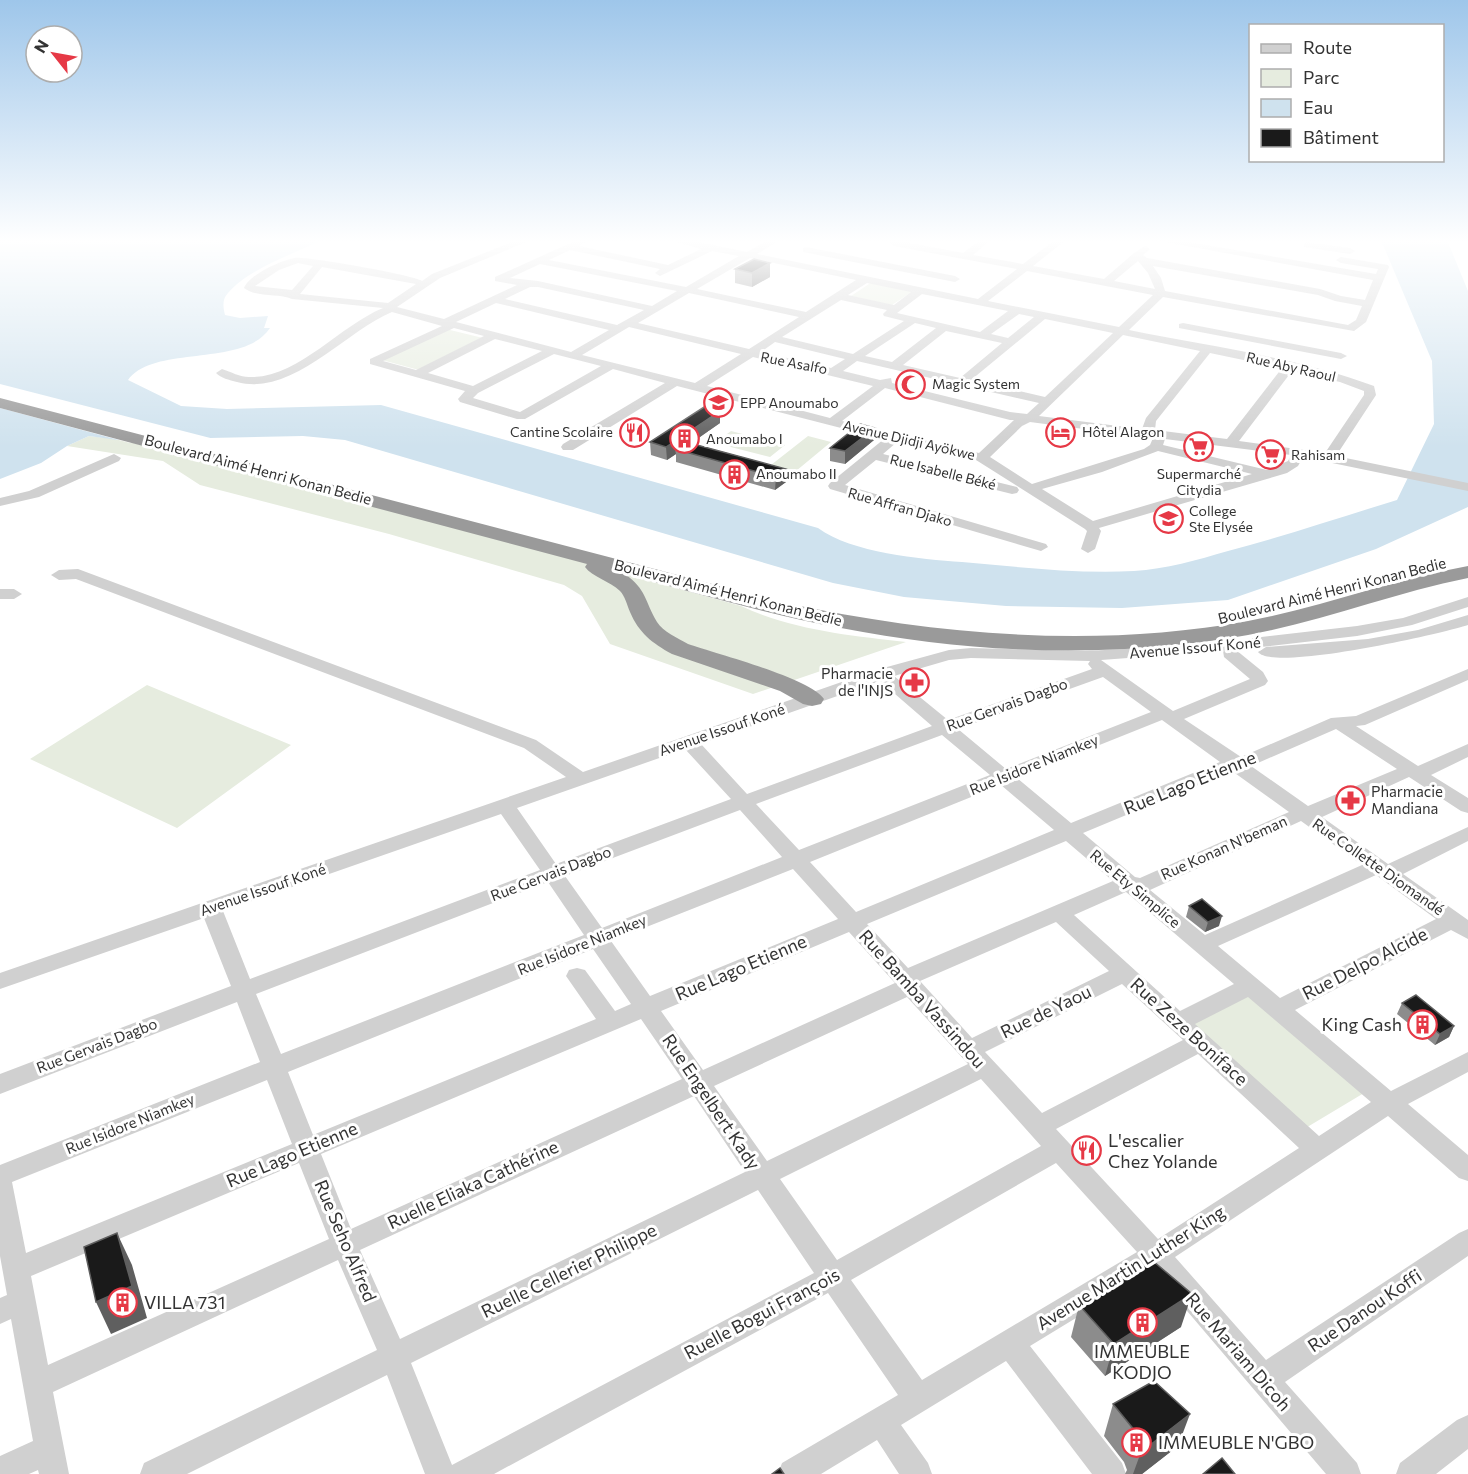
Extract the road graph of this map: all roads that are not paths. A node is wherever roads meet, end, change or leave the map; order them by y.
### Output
1 (385, 309) edge
2 (394, 309) edge
3 (479, 309) edge
4 (539, 309) edge
5 (653, 309) edge
6 (776, 309) edge
7 (819, 309) edge
8 (894, 309) edge
9 (1010, 309) edge
10 (1144, 309) edge
11 (1186, 309) edge
12 (1330, 309) edge
13 (1332, 309) edge
14 (1355, 309) edge
15 (1363, 309) edge
16 (1367, 309) edge
17 (1017, 310) junction
18 (1195, 314) junction
19 (1043, 315) junction
20 (808, 316) junction
21 (913, 320) junction
22 (449, 324) junction
23 (1343, 324) junction
24 (624, 326) junction
25 (944, 327) junction
26 (1121, 331) junction
27 (495, 335) junction
28 (983, 335) junction
29 (774, 339) junction
30 (1168, 341) junction
31 (1011, 342) junction
32 (1207, 349) junction
33 (553, 350) junction
34 (749, 354) junction
35 (573, 355) junction
36 (854, 358) junction
37 (612, 365) junction
38 (1290, 366) junction
39 (898, 368) junction
40 (833, 372) junction
41 (222, 373) dead end
42 (418, 374) junction
43 (675, 382) junction
44 (962, 382) junction
45 (882, 384) junction
46 (696, 387) junction
47 (474, 390) junction
48 (0, 393) edge
49 (1046, 401) junction
50 (0, 403) edge
51 (1030, 418) junction
52 (831, 422) junction
53 (1154, 433) junction
54 (894, 438) junction
55 (1231, 442) junction
56 (568, 447) dead end
57 (1156, 447) junction
58 (1299, 452) junction
59 (873, 455) junction
60 (980, 457) junction
61 (1329, 457) junction
62 (114, 458) dead end
63 (237, 460) junction
64 (1264, 474) junction
65 (1468, 487) edge
66 (1032, 488) junction
67 (1012, 490) dead end
68 (0, 501) edge
69 (1090, 526) junction
70 (486, 530) junction
71 (1041, 547) dead end
72 (1088, 549) dead end
73 (1468, 560) edge
74 (1468, 572) edge
75 (59, 575) dead end
76 (1468, 602) edge
77 (1463, 626) edge
78 (1184, 651) junction
79 (1230, 653) junction
80 (1085, 656) junction
81 (1105, 670) junction
82 (882, 674) junction
83 (1468, 674) edge
84 (812, 699) junction
85 (1168, 716) junction
86 (1337, 722) junction
87 (944, 727) junction
88 (689, 742) junction
89 (1468, 750) edge
90 (1234, 763) junction
91 (1414, 772) junction
92 (1003, 777) junction
93 (581, 779) junction
94 (743, 802) junction
95 (506, 805) junction
96 (1468, 807) edge
97 (1302, 813) junction
98 (1068, 832) junction
99 (1468, 833) edge
100 (796, 860) junction
101 (1382, 869) junction
102 (553, 874) junction
103 (1128, 883) junction
104 (211, 908) junction
105 (1060, 914) junction
106 (852, 922) junction
107 (1460, 925) edge
108 (598, 938) junction
109 (1202, 945) junction
110 (1125, 973) junction
111 (577, 976) dead end
112 (0, 981) edge
113 (907, 982) junction
114 (1250, 986) junction
115 (244, 990) junction
116 (646, 1008) junction
117 (1277, 1009) junction
118 (611, 1022) junction
119 (1178, 1022) junction
120 (1200, 1042) junction
121 (975, 1058) junction
122 (1468, 1061) edge
123 (274, 1067) junction
124 (698, 1083) junction
125 (0, 1084) edge
126 (1389, 1103) junction
127 (1037, 1127) junction
128 (307, 1149) junction
129 (1058, 1149) junction
130 (1318, 1150) junction
131 (1468, 1170) edge
132 (0, 1176) edge
133 (761, 1176) junction
134 (0, 1184) edge
135 (1468, 1241) edge
136 (344, 1245) junction
137 (1156, 1255) junction
138 (16, 1270) junction
139 (832, 1277) junction
140 (11, 1306) edge
141 (1010, 1343) junction
142 (394, 1357) junction
143 (1259, 1376) junction
144 (37, 1385) junction
145 (917, 1398) junction
146 (881, 1421) junction
147 (1468, 1430) edge
148 (51, 1462) edge
149 (0, 1472) edge
150 (155, 1474) edge
151 (440, 1474) edge
152 (463, 1474) edge
153 (793, 1474) edge
154 (916, 1474) edge
155 (1111, 1474) edge
156 (1346, 1474) edge
157 (1411, 1474) edge

1 - 41 street
2 - 22 street, Avenue Djidji Ayökwe
3 - 22 street
4 - 24 street, Rue Asalfo
5 - 24 street
6 - 20 street
7 - 20 street
8 - 21 street
9 - 17 street, Rue Aby Raoul
10 - 26 street, Avenue Djidji Ayökwe
11 - 18 street
12 - 23 street
13 - 23 street
14 - 23 street
15 - 23 street
16 - 23 street
17 - 19 street, Rue Aby Raoul
17 - 28 street
18 - 23 street
18 - 23 street
18 - 30 street
19 - 26 street, Rue Aby Raoul
19 - 31 street
20 - 29 street
21 - 25 street
21 - 36 street, Rue Asalfo
22 - 27 street, Avenue Djidji Ayökwe
22 - 42 street
23 - 38 street, Rue Aby Raoul
23 - 61 street, Rue Aby Raoul
24 - 34 street, Rue Asalfo
24 - 35 street
25 - 28 street
25 - 39 street
26 - 30 street, Rue Aby Raoul
26 - 49 street, Avenue Djidji Ayökwe
27 - 33 street, Avenue Djidji Ayökwe
27 - 42 street
28 - 31 street
29 - 34 street
29 - 36 street
30 - 32 street, Rue Aby Raoul
31 - 44 street
32 - 38 street, Rue Aby Raoul
32 - 53 street
33 - 35 street, Avenue Djidji Ayökwe
33 - 47 street
34 - 40 street, Rue Asalfo
34 - 46 street
35 - 37 street, Avenue Djidji Ayökwe
36 - 39 street
36 - 40 street, Rue Asalfo
37 - 43 street, Avenue Djidji Ayökwe
37 - 47 street
38 - 55 street
39 - 44 street
39 - 45 street
40 - 45 street
42 - 47 street
43 - 46 street, Avenue Djidji Ayökwe
43 - 56 street
44 - 49 street
45 - 51 street
45 - 52 street
46 - 52 street, Avenue Djidji Ayökwe
48 - 63 highway, Boulevard Aimé Henri Konan Bedie
49 - 51 street, Avenue Djidji Ayökwe
50 - 63 highway, Boulevard Aimé Henri Konan Bedie
51 - 53 street
51 - 60 street, Avenue Djidji Ayökwe
52 - 54 street, Avenue Djidji Ayökwe
53 - 55 street
53 - 57 street
54 - 59 street, Rue Affran Djako
54 - 60 street, Avenue Djidji Ayökwe
55 - 58 street
57 - 64 street
57 - 66 street
58 - 61 street
58 - 64 street
59 - 67 street, Rue Isabelle Béké
59 - 71 street, Rue Affran Djako
60 - 66 street
61 - 65 street
62 - 68 street
63 - 70 highway, Boulevard Aimé Henri Konan Bedie
63 - 73 highway, Boulevard Aimé Henri Konan Bedie
64 - 69 street
66 - 69 street
69 - 72 street
70 - 74 highway, Boulevard Aimé Henri Konan Bedie
70 - 84 highway
75 - 93 street
76 - 78 street, Avenue Issouf Koné
77 - 79 street
78 - 79 street
78 - 80 street, Avenue Issouf Koné
79 - 85 street, Rue Isidore Niamkey
80 - 81 street, Rue Collette Diomandé
80 - 82 street, Avenue Issouf Koné
81 - 85 street, Rue Collette Diomandé
81 - 87 street, Rue Gervais Dagbo
82 - 84 street, Avenue Issouf Koné
82 - 87 street, Rue Ety Simplice
83 - 86 street, Rue Lago Etienne
84 - 88 street, Avenue Issouf Koné
85 - 90 street, Rue Collette Diomandé
85 - 92 street, Rue Isidore Niamkey
86 - 90 street, Rue Lago Etienne
86 - 91 street
87 - 92 street, Rue Ety Simplice
87 - 94 street, Rue Gervais Dagbo
88 - 93 street, Avenue Issouf Koné
88 - 94 street, Rue Bamba Vassindou
89 - 91 street, Rue Konan N'beman
90 - 97 street, Rue Collette Diomandé
90 - 98 street, Rue Lago Etienne
91 - 96 street
91 - 97 street, Rue Konan N'beman
92 - 98 street, Rue Ety Simplice
92 - 100 street, Rue Isidore Niamkey
93 - 95 street, Avenue Issouf Koné
94 - 100 street, Rue Bamba Vassindou
94 - 102 street, Rue Gervais Dagbo
95 - 102 street, Rue Engelbert Kady
95 - 104 street, Avenue Issouf Koné
97 - 101 street, Rue Collette Diomandé
97 - 103 street, Rue Konan N'beman
98 - 103 street, Rue Ety Simplice
98 - 106 street, Rue Lago Etienne
99 - 101 street
100 - 106 street, Rue Bamba Vassindou
100 - 108 street, Rue Isidore Niamkey
101 - 107 street, Rue Collette Diomandé
101 - 109 street
102 - 108 street, Rue Engelbert Kady
102 - 115 street, Rue Gervais Dagbo
103 - 105 street, Rue Konan N'beman
103 - 109 street, Rue Ety Simplice
104 - 112 street, Avenue Issouf Koné
104 - 115 street, Rue Seho Alfred
105 - 110 street, Rue Zeze Boniface
105 - 113 street, Rue Konan N'beman
106 - 113 street, Rue Bamba Vassindou
106 - 116 street, Rue Lago Etienne
107 - 117 street, Rue Delpo Alcide
108 - 116 street, Rue Engelbert Kady
108 - 123 street, Rue Isidore Niamkey
109 - 114 street, Rue Ety Simplice
110 - 119 street, Rue Zeze Boniface
110 - 121 street, Rue de Yaou
111 - 118 street
113 - 121 street, Rue Bamba Vassindou
113 - 124 street, Ruelle Eliaka Cathérine
114 - 117 street, Rue Ety Simplice
114 - 119 street
115 - 123 street, Rue Seho Alfred
115 - 125 street, Rue Gervais Dagbo
116 - 118 street, Rue Lago Etienne
116 - 124 street, Rue Engelbert Kady
117 - 126 street, Rue Ety Simplice
118 - 128 street, Rue Lago Etienne
119 - 120 street, Rue Zeze Boniface
120 - 127 street
120 - 130 street, Rue Zeze Boniface
121 - 127 street, Rue Bamba Vassindou
121 - 133 street, Ruelle Cellerier Philippe
122 - 126 street, Avenue Martin Luther King
123 - 128 street, Rue Seho Alfred
123 - 132 street, Rue Isidore Niamkey
124 - 133 street, Rue Engelbert Kady
124 - 136 street, Ruelle Eliaka Cathérine
126 - 130 street, Avenue Martin Luther King
126 - 131 street, Rue Ety Simplice
127 - 129 street, Rue Bamba Vassindou
128 - 136 street, Rue Seho Alfred
128 - 138 street, Rue Lago Etienne
129 - 137 street, Rue Bamba Vassindou
129 - 139 street, Ruelle Bogui François
130 - 137 street, Avenue Martin Luther King
133 - 139 street, Rue Engelbert Kady
133 - 142 street, Ruelle Cellerier Philippe
134 - 138 street
135 - 143 street, Rue Danou Koffi
136 - 142 street, Rue Seho Alfred
136 - 144 street, Ruelle Eliaka Cathérine
137 - 141 street, Avenue Martin Luther King
137 - 143 street, Rue Mariam Dicoh
138 - 140 street
139 - 145 street, Rue Engelbert Kady
139 - 152 street, Ruelle Bogui François
140 - 144 street
141 - 145 street, Avenue Martin Luther King
141 - 155 street
142 - 150 street, Ruelle Cellerier Philippe
142 - 151 street, Rue Seho Alfred
143 - 156 street, Rue Mariam Dicoh
144 - 148 street
145 - 146 street, Avenue Martin Luther King
146 - 153 street, Avenue Martin Luther King
146 - 154 street
147 - 157 street
148 - 149 street

